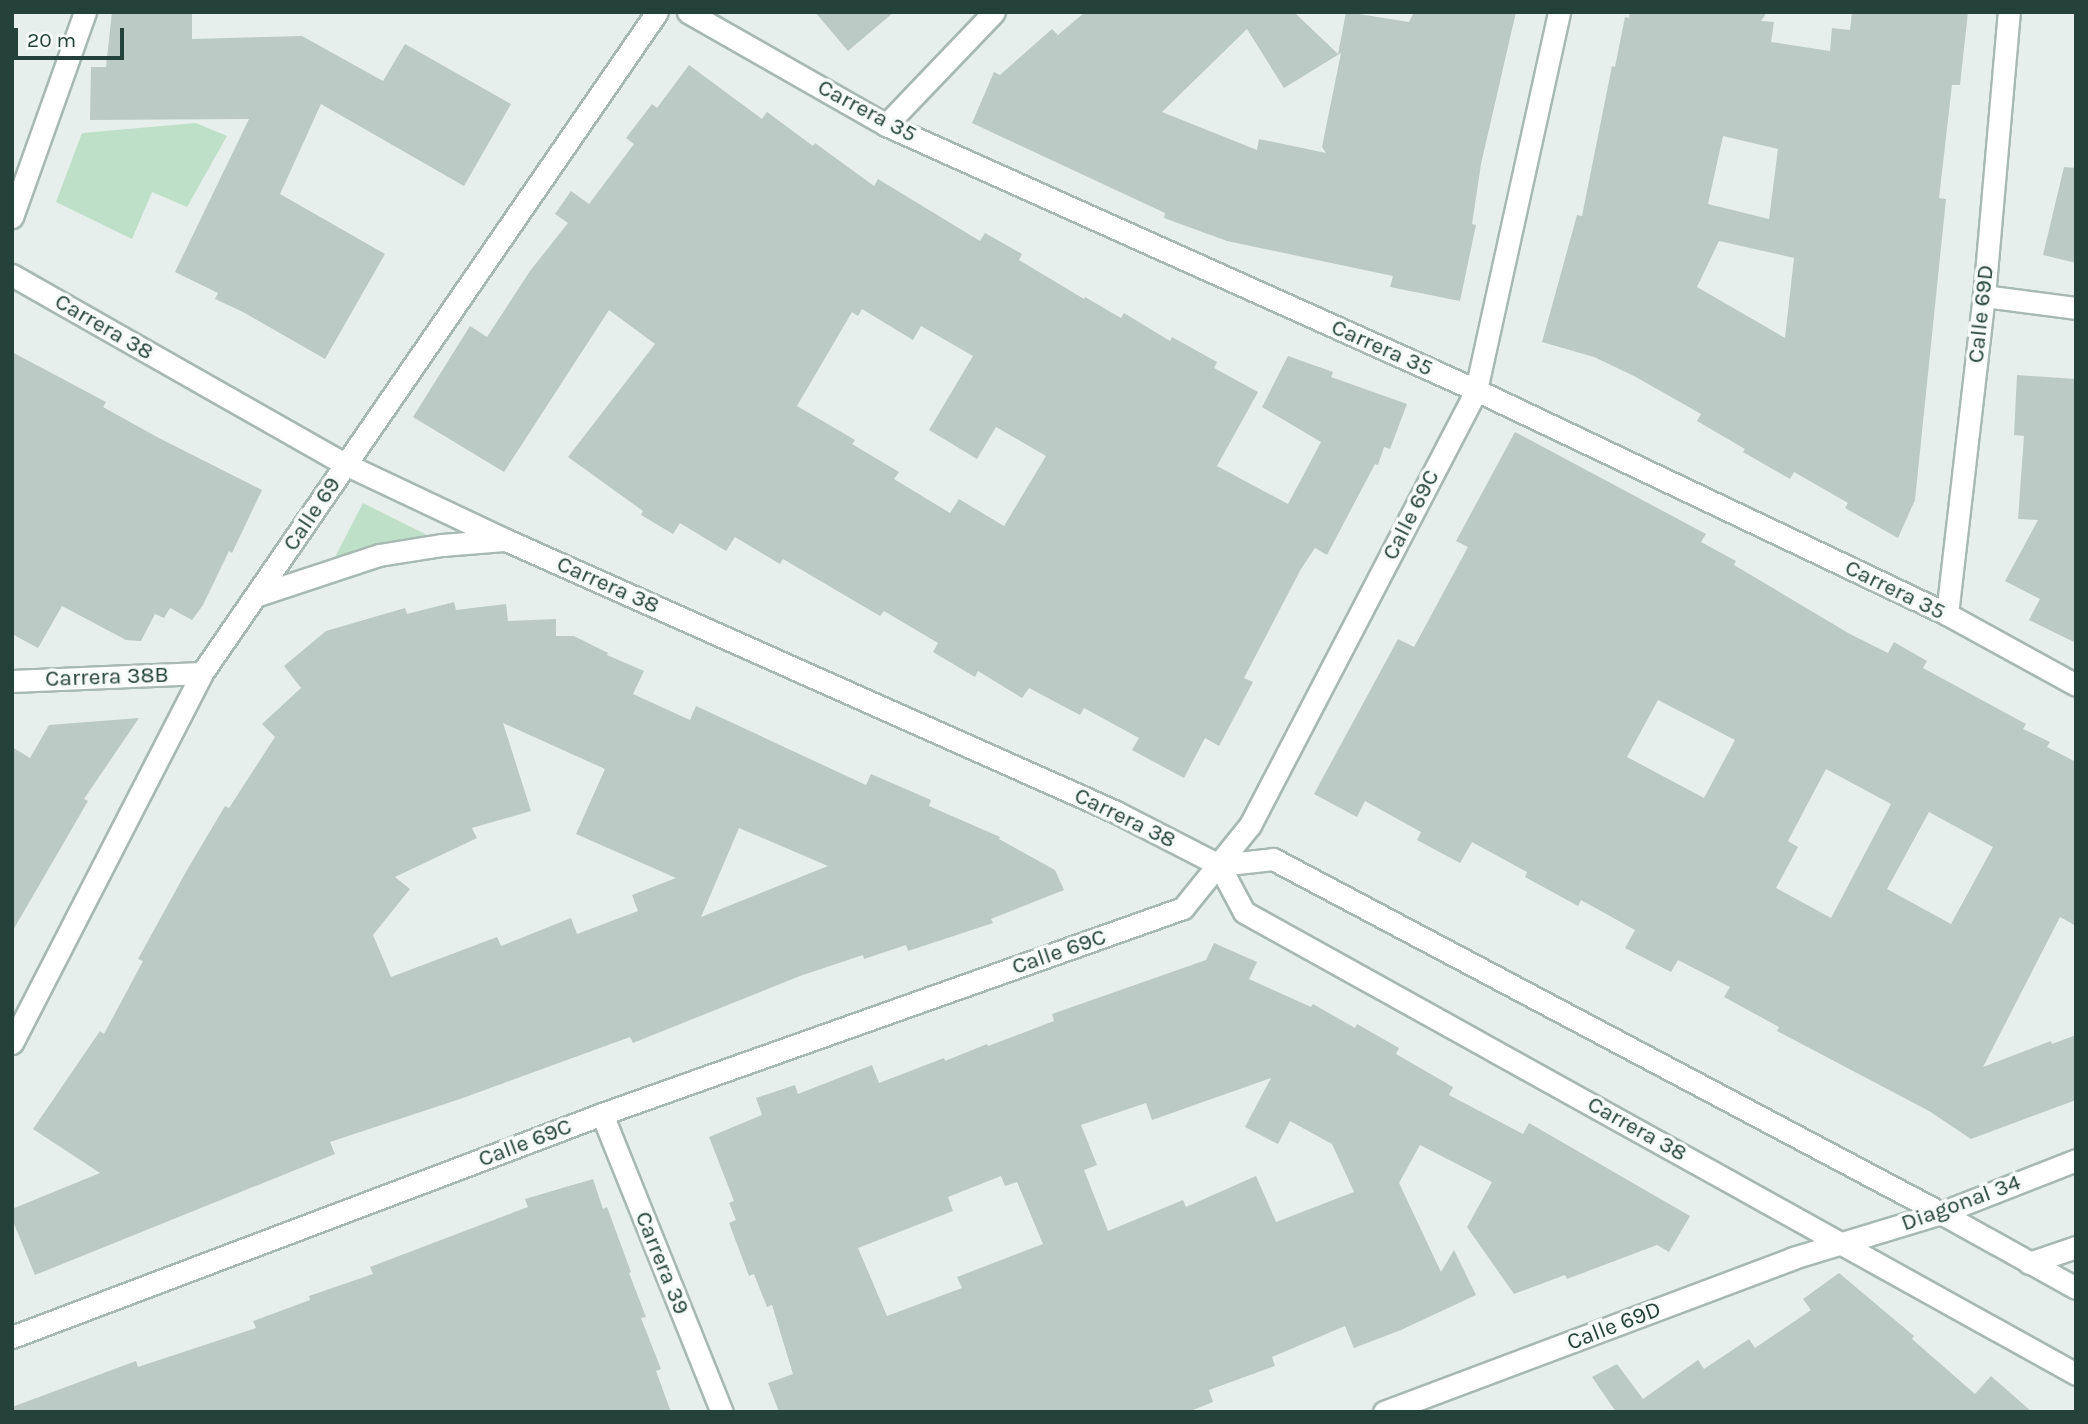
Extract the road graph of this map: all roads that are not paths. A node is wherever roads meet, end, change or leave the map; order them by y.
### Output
1 (85, 12) edge
2 (657, 12) edge
3 (688, 12) edge
4 (995, 12) edge
5 (1559, 12) edge
6 (2009, 12) edge
7 (887, 125) junction
8 (12, 217) edge
9 (12, 275) edge
10 (1984, 296) junction
11 (2076, 308) edge
12 (1476, 390) junction
13 (345, 464) junction
14 (506, 540) junction
15 (258, 595) junction
16 (1947, 614) junction
17 (202, 673) junction
18 (12, 681) edge
19 (2076, 685) edge
20 (1219, 865) junction
21 (12, 1043) edge
22 (602, 1114) junction
23 (2076, 1160) edge
24 (1941, 1213) junction
25 (1844, 1244) junction
26 (2076, 1247) edge
27 (2029, 1263) junction
28 (2076, 1289) edge
29 (12, 1337) edge
30 (2076, 1374) edge
31 (722, 1412) edge
32 (1384, 1412) edge

1 - 8 street
2 - 13 street, Calle 69
3 - 7 street, Carrera 35
4 - 7 street
5 - 12 street, Calle 69C
6 - 10 street, Calle 69D
7 - 12 street, Carrera 35
9 - 13 street, Carrera 38
10 - 11 street
10 - 16 street, Calle 69D
12 - 16 street, Carrera 35
12 - 20 street, Calle 69C
13 - 14 street, Carrera 38
13 - 15 street, Calle 69
14 - 15 street
14 - 20 street, Carrera 38
15 - 17 street, Calle 69
16 - 19 street, Carrera 35
17 - 18 street, Carrera 38B
17 - 21 street, Calle 69
20 - 22 street, Calle 69C
20 - 24 street
20 - 25 street, Carrera 38
22 - 29 street, Calle 69C
22 - 31 street, Carrera 39
23 - 24 street, Diagonal 34
24 - 25 street, Diagonal 34
24 - 27 street
25 - 30 street, Carrera 38
25 - 32 street, Calle 69D
26 - 27 street
27 - 28 street

